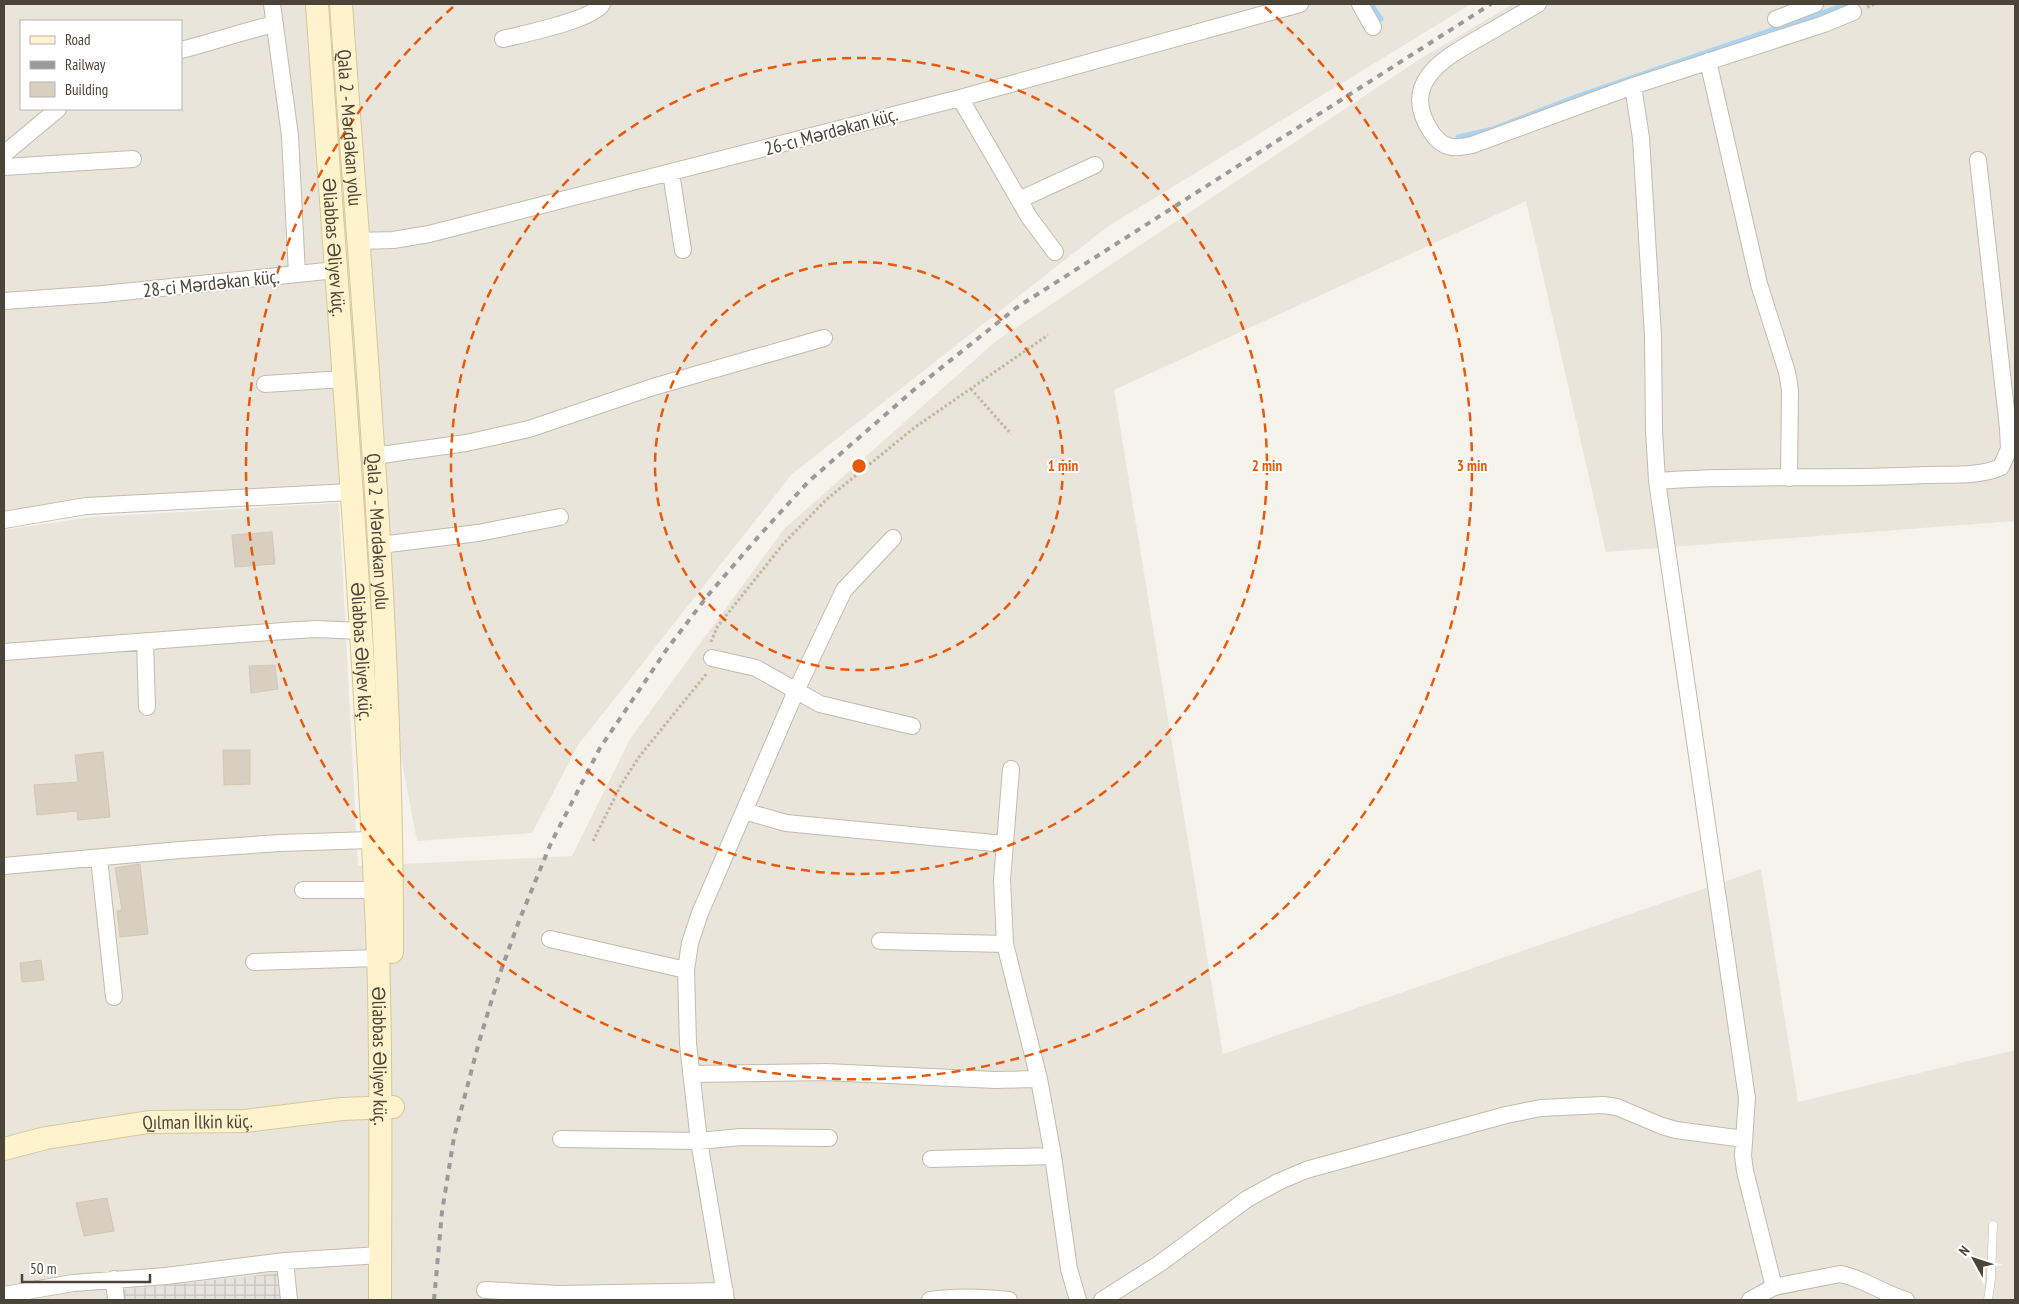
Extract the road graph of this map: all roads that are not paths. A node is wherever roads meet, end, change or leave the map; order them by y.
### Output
1 (272, 4) edge
2 (317, 4) edge
3 (341, 4) edge
4 (602, 4) edge
5 (1300, 4) edge
6 (1360, 4) edge
7 (1538, 4) edge
8 (1815, 4) edge
9 (1853, 12) dead end
10 (1776, 19) dead end
11 (275, 24) junction
12 (1373, 27) dead end
13 (502, 39) dead end
14 (182, 50) edge
15 (1708, 61) junction
16 (1633, 86) junction
17 (960, 98) junction
18 (57, 110) edge
19 (4, 154) edge
20 (133, 159) dead end
21 (1978, 160) dead end
22 (1095, 165) dead end
23 (4, 167) edge
24 (671, 173) junction
25 (1019, 200) junction
26 (357, 241) junction
27 (334, 243) junction
28 (683, 250) dead end
29 (1055, 252) dead end
30 (336, 270) junction
31 (296, 274) junction
32 (4, 301) edge
33 (824, 338) dead end
34 (343, 380) junction
35 (265, 384) dead end
36 (374, 456) junction
37 (1789, 478) junction
38 (1657, 481) junction
39 (351, 492) junction
40 (560, 517) dead end
41 (4, 520) edge
42 (893, 538) dead end
43 (380, 545) junction
44 (360, 631) junction
45 (144, 641) junction
46 (4, 652) edge
47 (712, 658) road end
48 (796, 691) junction
49 (148, 707) dead end
50 (912, 726) dead end
51 (1011, 769) dead end
52 (744, 811) junction
53 (371, 840) junction
54 (1004, 844) junction
55 (99, 858) junction
56 (4, 866) edge
57 (303, 890) dead end
58 (375, 890) junction
59 (550, 939) dead end
60 (880, 941) dead end
61 (1005, 944) junction
62 (378, 958) junction
63 (254, 962) dead end
64 (686, 970) junction
65 (114, 997) dead end
66 (691, 1074) junction
67 (1039, 1079) junction
68 (387, 1107) junction
69 (561, 1138) dead end
70 (829, 1138) dead end
71 (1744, 1139) junction
72 (699, 1141) junction
73 (4, 1149) edge
74 (1053, 1156) junction
75 (931, 1159) dead end
76 (1993, 1225) dead end
77 (380, 1255) junction
78 (285, 1261) junction
79 (114, 1279) junction
80 (1774, 1287) junction
81 (485, 1290) dead end
82 (4, 1295) edge
83 (726, 1296) edge
84 (116, 1300) edge
85 (289, 1300) edge
86 (380, 1300) edge
87 (393, 1300) edge
88 (930, 1300) edge
89 (1009, 1300) edge
90 (1078, 1300) edge
91 (1102, 1300) edge
92 (1750, 1300) edge
93 (1906, 1300) edge
94 (1988, 1300) edge

1 - 11 street, 28-ci Mərdəkan küç.
2 - 27 main road, Əliabbas Əliyev küç.
3 - 26 main road, Qala 2 - Mərdəkan yolu
4 - 13 street
5 - 17 street, 26-cı Mərdəkan küç.
6 - 12 street
7 - 16 street
8 - 10 street
9 - 15 street
11 - 14 street
11 - 31 street, 28-ci Mərdəkan küç.
15 - 16 street
15 - 37 street
16 - 38 street
17 - 24 street, 26-cı Mərdəkan küç.
17 - 25 street
18 - 19 street
20 - 23 street
21 - 37 street
22 - 25 street
24 - 26 street, 26-cı Mərdəkan küç.
24 - 28 street
25 - 29 street
26 - 27 main road
26 - 36 main road, Qala 2 - Mərdəkan yolu
27 - 30 main road, Əliabbas Əliyev küç.
30 - 31 street
30 - 34 main road, Əliabbas Əliyev küç.
31 - 32 street, 28-ci Mərdəkan küç.
33 - 36 street
34 - 35 street
34 - 39 main road, Əliabbas Əliyev küç.
36 - 43 main road, Qala 2 - Mərdəkan yolu
37 - 38 street
38 - 71 street
39 - 41 street
39 - 44 main road, Əliabbas Əliyev küç.
40 - 43 street
42 - 48 street
43 - 68 main road, Qala 2 - Mərdəkan yolu
44 - 45 street
44 - 53 main road, Əliabbas Əliyev küç.
45 - 46 street
45 - 49 street
47 - 48 street
48 - 50 street
48 - 52 street
51 - 54 street
52 - 54 street
52 - 64 street
53 - 55 street
53 - 58 main road, Əliabbas Əliyev küç.
54 - 61 street
55 - 56 street
55 - 65 street
57 - 58 street
58 - 62 main road, Əliabbas Əliyev küç.
59 - 64 street
60 - 61 street
61 - 67 street
62 - 63 street
62 - 68 main road, Əliabbas Əliyev küç.
64 - 66 street
66 - 67 street
66 - 72 street
67 - 74 street
68 - 73 main road, Qılman İlkin küç.
68 - 77 main road, Əliabbas Əliyev küç.
68 - 87 main road, Qala 2 - Mərdəkan yolu
69 - 72 street
70 - 72 street
71 - 80 street
71 - 91 street
72 - 83 street
74 - 75 street
74 - 90 street
76 - 94 lane
77 - 78 street
77 - 86 main road, Əliabbas Əliyev küç.
78 - 79 street
78 - 85 street
79 - 82 street
79 - 84 street
80 - 92 street
80 - 93 street
81 - 83 street
88 - 89 street

